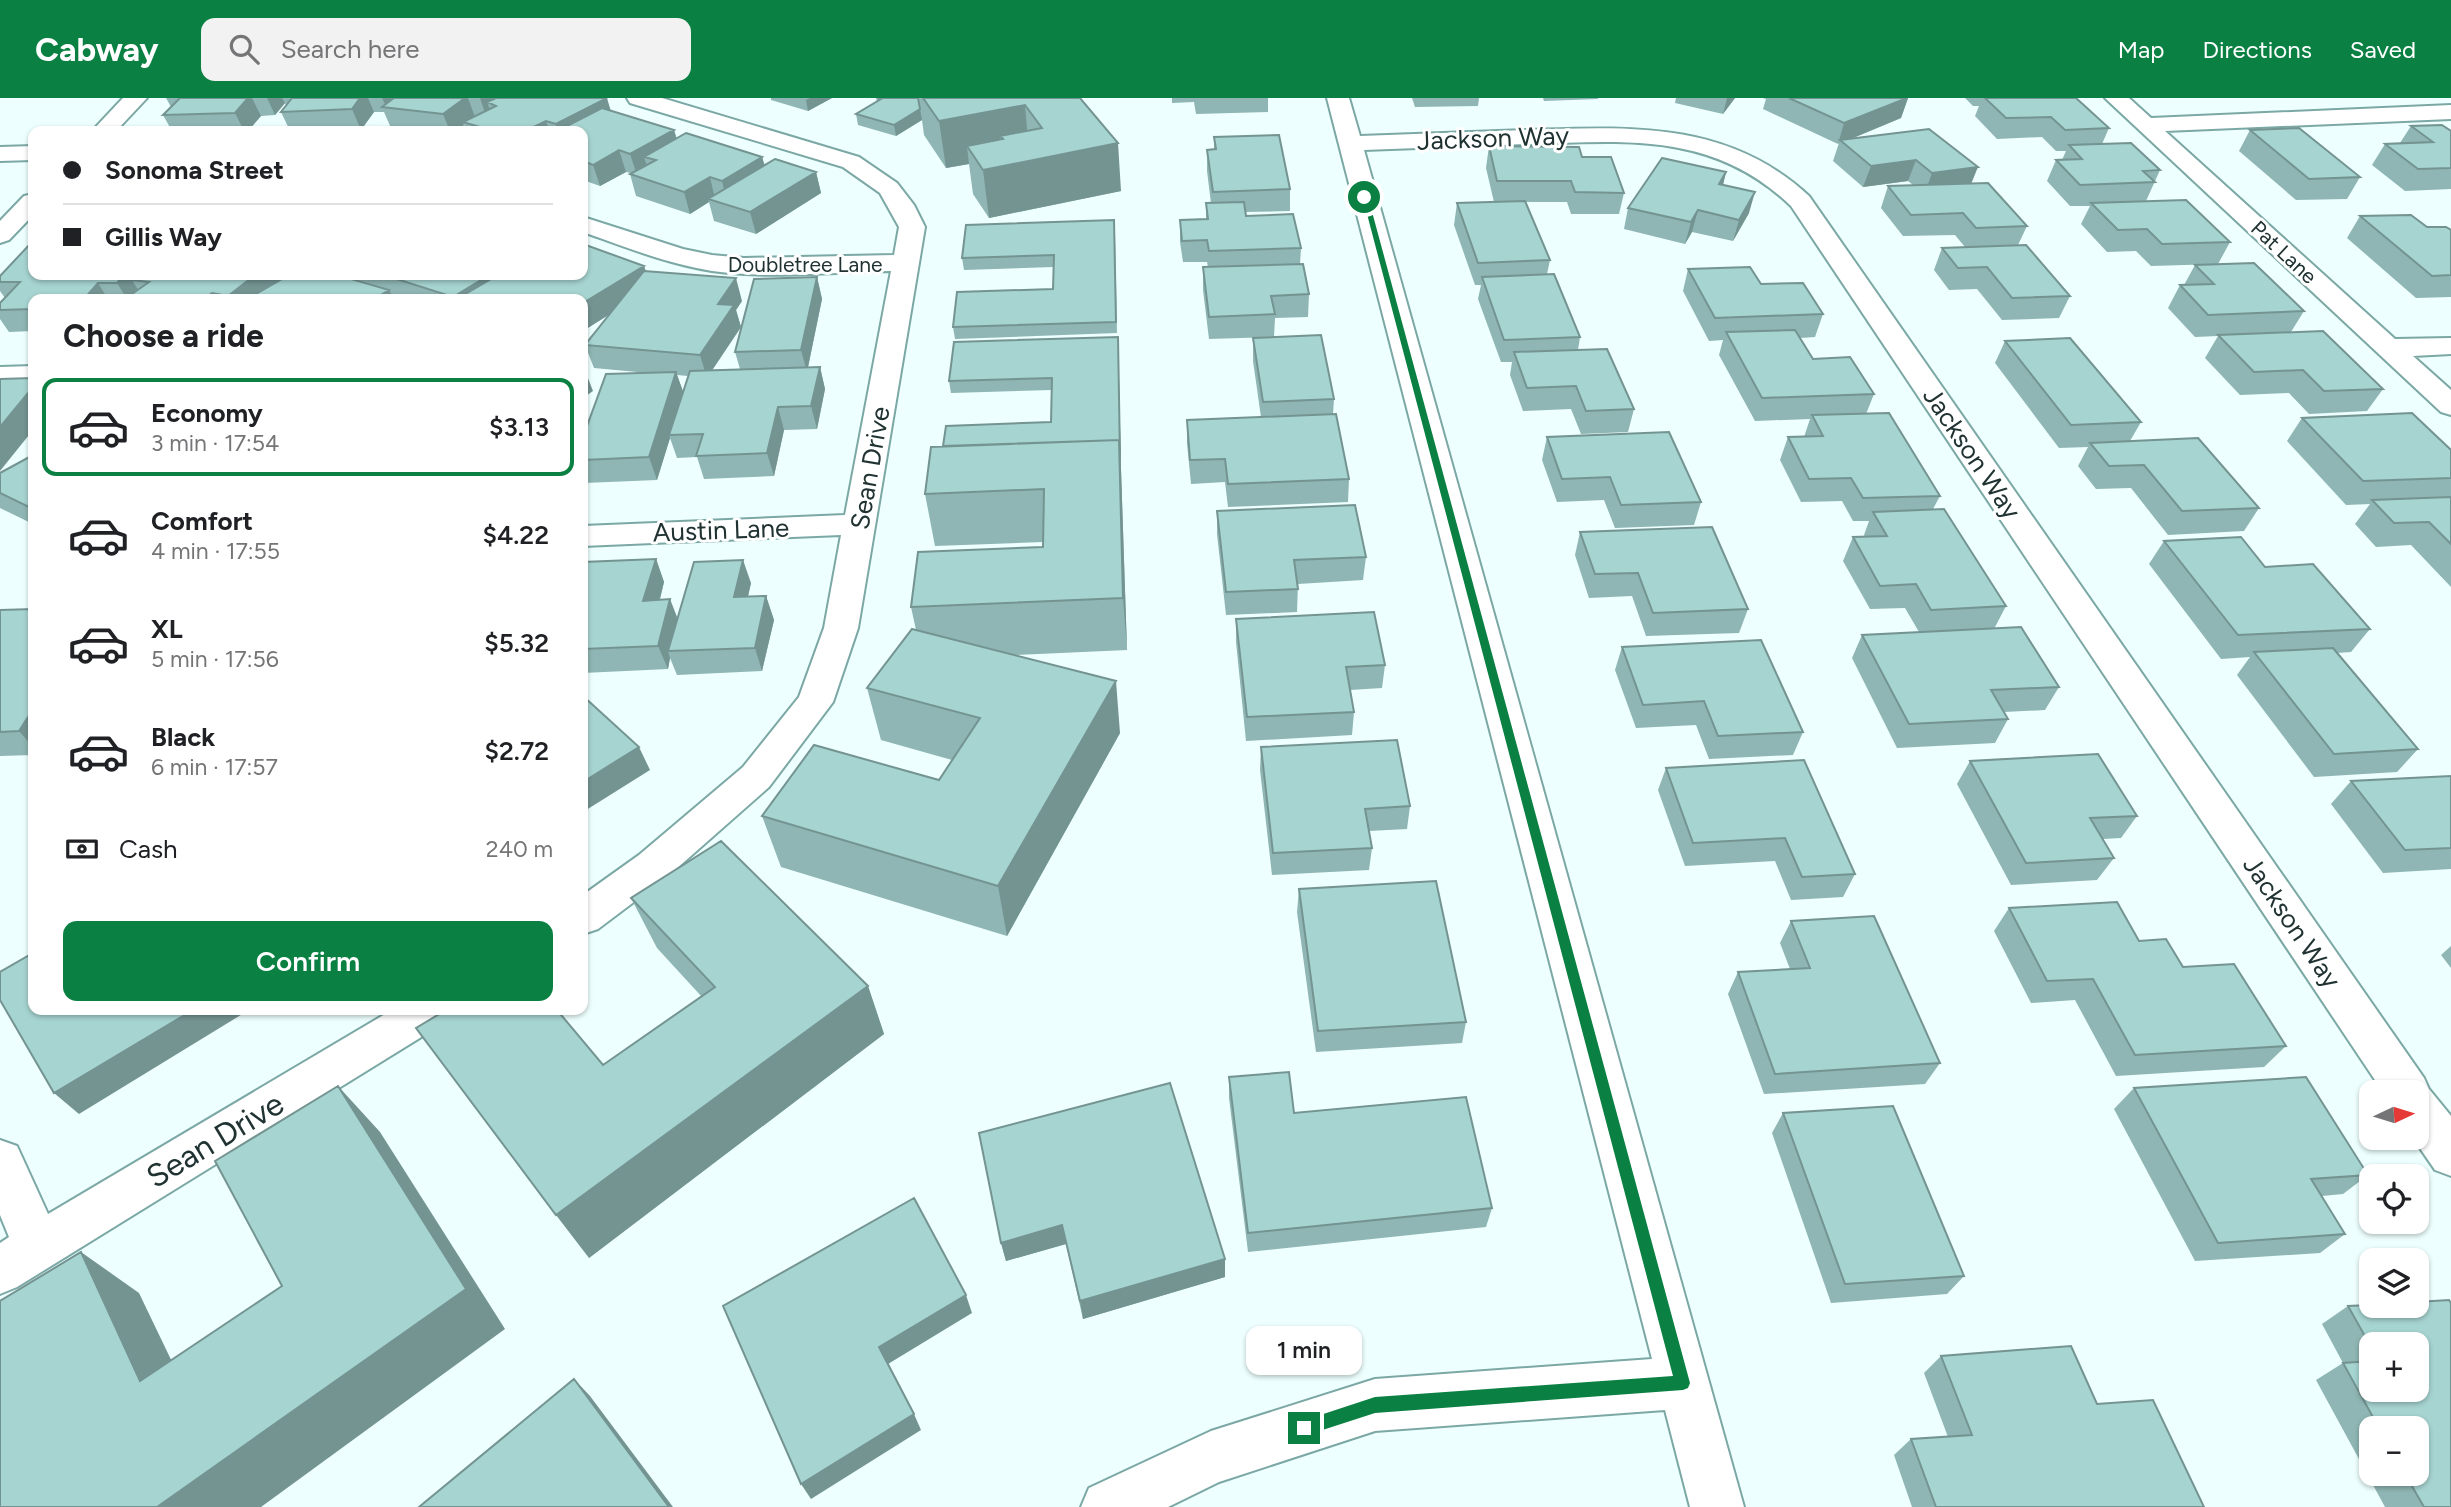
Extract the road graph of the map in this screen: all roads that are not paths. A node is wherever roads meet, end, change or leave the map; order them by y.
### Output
1 (136, 98) edge
2 (638, 98) edge
3 (1338, 98) edge
4 (2116, 98) edge
5 (2451, 112) edge
6 (2145, 125) junction
7 (108, 126) edge
8 (1350, 143) junction
9 (28, 153) edge
10 (0, 154) edge
11 (28, 206) edge
12 (588, 226) edge
13 (0, 235) edge
14 (907, 263) junction
15 (2451, 346) edge
16 (2388, 348) junction
17 (28, 375) edge
18 (0, 376) edge
19 (2451, 406) edge
20 (860, 524) junction
21 (588, 536) edge
22 (588, 913) edge
23 (421, 1015) edge
24 (2400, 1080) edge
25 (2429, 1123) edge
26 (2451, 1156) edge
27 (0, 1161) edge
28 (19, 1258) edge
29 (1683, 1383) junction
30 (1108, 1507) edge
31 (1717, 1507) edge

1 - 7 street
2 - 14 street, Sean Drive
3 - 8 street
4 - 6 street, Pat Lane
5 - 6 street
6 - 16 street, Pat Lane
8 - 24 street, Jackson Way
8 - 29 street
9 - 10 street
11 - 13 street
12 - 14 street, Doubletree Lane
14 - 20 street, Sean Drive
15 - 16 street
16 - 19 street, Pat Lane
17 - 18 street
20 - 21 street, Austin Lane
20 - 22 street, Sean Drive
23 - 28 street, Sean Drive
25 - 26 street
27 - 28 street
29 - 30 street
29 - 31 street

